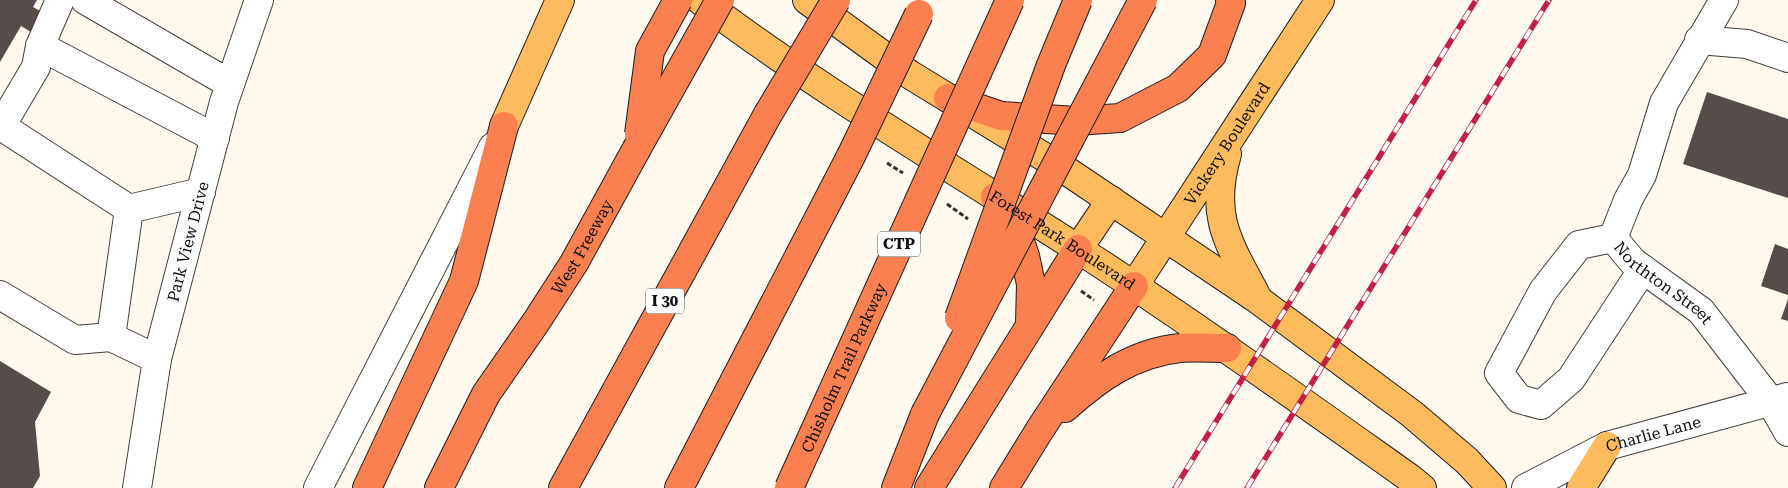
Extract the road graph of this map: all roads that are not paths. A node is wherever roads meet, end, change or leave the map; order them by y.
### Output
1 (60, 0) edge
2 (84, 0) edge
3 (678, 0) edge
4 (700, 0) edge
5 (720, 0) edge
6 (807, 0) edge
7 (836, 0) edge
8 (1010, 0) edge
9 (1078, 0) edge
10 (1143, 0) edge
11 (1230, 0) edge
12 (1320, 0) edge
13 (1724, 0) edge
14 (257, 1) edge
15 (554, 6) edge
16 (923, 7) edge
17 (1699, 40) junction
18 (40, 46) junction
19 (1788, 58) edge
20 (230, 84) junction
21 (948, 98) junction
22 (504, 126) junction
23 (1, 127) edge
24 (1232, 134) junction
25 (215, 138) junction
26 (636, 150) junction
27 (201, 192) junction
28 (995, 197) junction
29 (1110, 200) junction
30 (129, 209) junction
31 (1166, 237) junction
32 (1613, 238) junction
33 (1078, 249) junction
34 (1642, 269) junction
35 (1134, 286) junction
36 (0, 296) edge
37 (1258, 298) junction
38 (1030, 323) junction
39 (111, 337) junction
40 (1227, 348) junction
41 (158, 359) junction
42 (1780, 399) edge
43 (925, 414) junction
44 (1039, 431) junction
45 (1788, 432) edge
46 (1607, 446) junction
47 (136, 488) edge
48 (318, 488) edge
49 (367, 488) edge
50 (439, 488) edge
51 (563, 488) edge
52 (679, 488) edge
53 (789, 488) edge
54 (896, 488) edge
55 (929, 488) edge
56 (1004, 488) edge
57 (1422, 488) edge
58 (1492, 488) edge
59 (1526, 488) edge
60 (1582, 488) edge

1 - 18 street
2 - 20 street
3 - 26 highway, bridge
4 - 28 main road, Forest Park Boulevard
5 - 26 highway, West Freeway, bridge
6 - 21 main road
7 - 51 highway, I 30, bridge
8 - 53 highway, Chisholm Trail Parkway / CTP, bridge
9 - 43 highway, bridge
10 - 43 highway, bridge
11 - 21 highway
12 - 24 main road, Vickery Boulevard
13 - 17 street, Northton Street
14 - 20 street, Park View Drive
15 - 22 main road
16 - 52 highway, bridge
17 - 19 street
17 - 32 street, Northton Street
18 - 23 street
18 - 25 street
20 - 25 street, Park View Drive
21 - 29 main road
22 - 48 street
22 - 49 highway
23 - 30 street
24 - 31 main road, Vickery Boulevard
24 - 37 main road
25 - 27 street, Park View Drive
26 - 50 highway, West Freeway
27 - 30 street
27 - 41 street, Park View Drive
28 - 33 main road, Forest Park Boulevard
28 - 38 highway
29 - 31 main road
29 - 33 main road
30 - 39 street
31 - 35 main road, Vickery Boulevard
31 - 37 main road
32 - 34 street, Northton Street
32 - 34 street
33 - 35 main road, Forest Park Boulevard
33 - 38 highway
34 - 42 street, Northton Street
35 - 40 main road, Forest Park Boulevard
35 - 44 highway
36 - 39 street
37 - 58 main road
38 - 55 highway
39 - 41 street
40 - 44 highway
40 - 57 main road, Forest Park Boulevard
41 - 47 street, Park View Drive
42 - 45 street, Northton Street
42 - 46 street, Charlie Lane
43 - 54 highway
44 - 56 highway
46 - 59 street, Charlie Lane
46 - 60 main road

